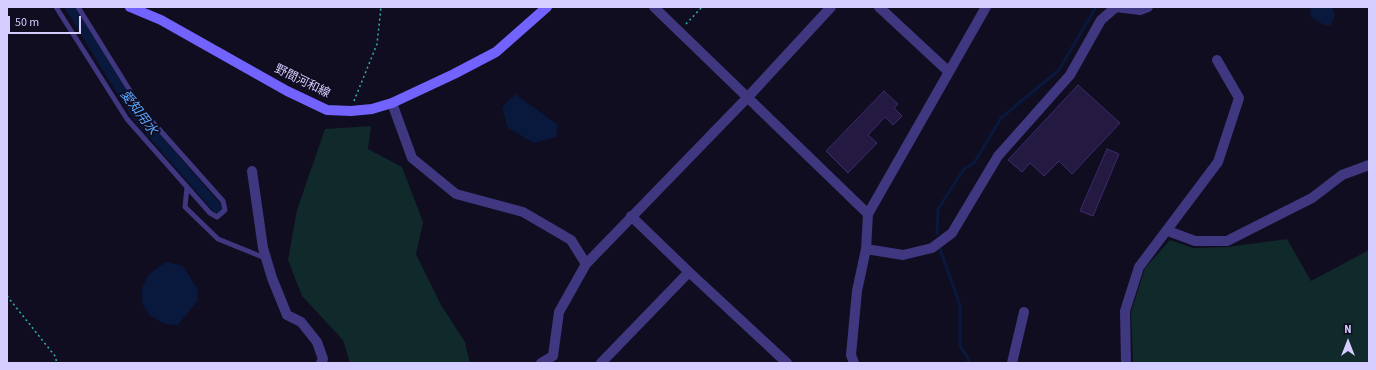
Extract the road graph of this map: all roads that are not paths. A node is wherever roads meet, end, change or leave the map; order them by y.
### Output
1 (56, 7) edge
2 (78, 7) edge
3 (130, 7) edge
4 (547, 7) edge
5 (654, 7) edge
6 (831, 7) edge
7 (879, 7) edge
8 (986, 7) edge
9 (1148, 7) edge
10 (1217, 60) dead end
11 (949, 72) junction
12 (747, 98) junction
13 (392, 103) junction
14 (1369, 165) edge
15 (252, 171) dead end
16 (187, 187) junction
17 (868, 214) junction
18 (631, 216) junction
19 (1168, 231) junction
20 (866, 249) junction
21 (266, 258) junction
22 (586, 264) junction
23 (689, 272) junction
24 (1024, 312) dead end
25 (321, 363) edge
26 (540, 363) edge
27 (602, 363) edge
28 (787, 363) edge
29 (854, 363) edge
30 (1012, 363) edge
31 (1126, 363) edge

1 - 16 lane
2 - 16 lane
3 - 13 main road, 野間河和線
4 - 13 main road, 野間河和線
5 - 12 street
6 - 12 street
7 - 11 street
8 - 11 street
9 - 20 street
10 - 19 street
11 - 17 street
12 - 17 street
12 - 18 street
13 - 22 street
14 - 19 street
15 - 21 street
16 - 21 lane
17 - 20 street
18 - 22 street
18 - 23 street
19 - 31 street
20 - 29 street
21 - 25 street
22 - 26 street
23 - 27 street
23 - 28 street
24 - 30 street

